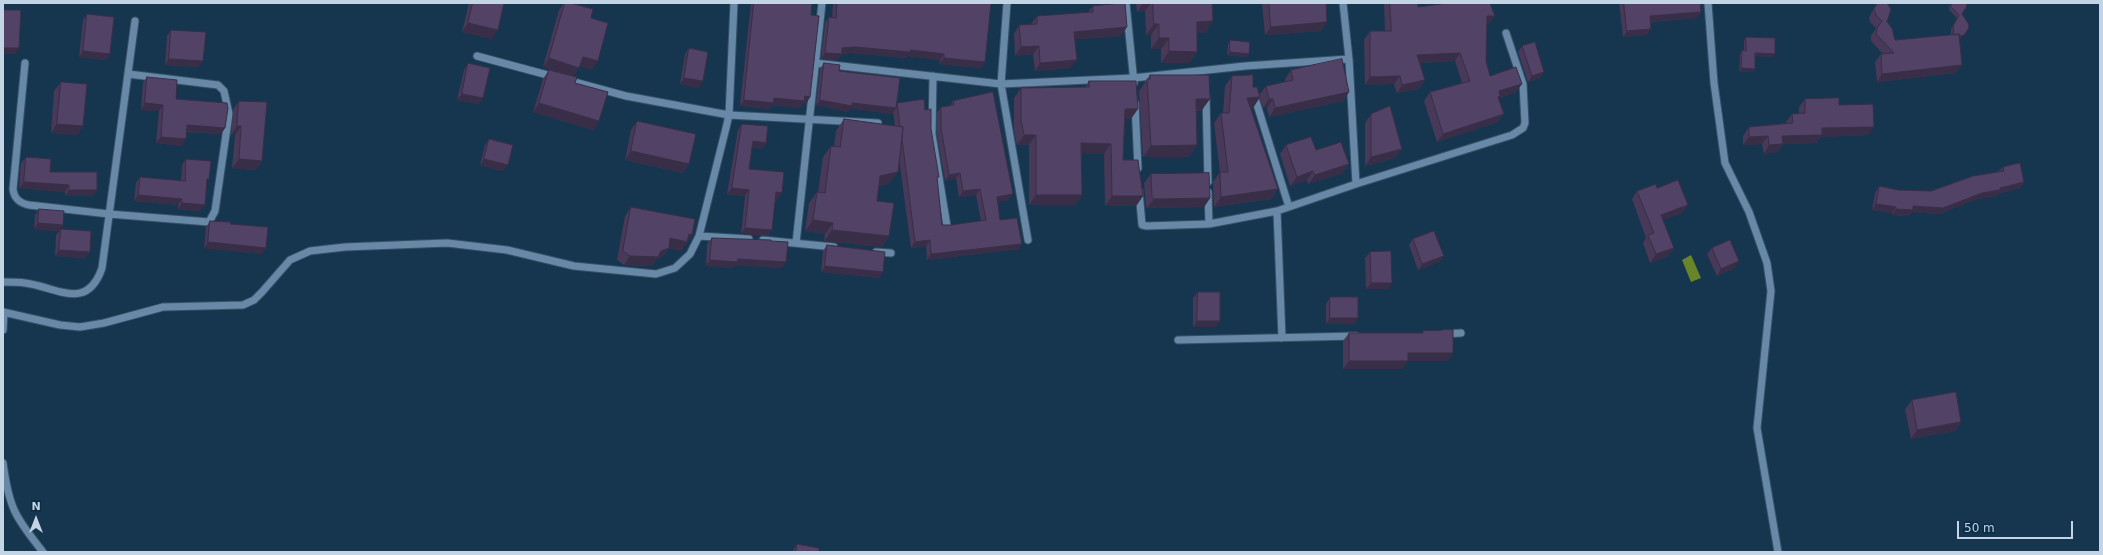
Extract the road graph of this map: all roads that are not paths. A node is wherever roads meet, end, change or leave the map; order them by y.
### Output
1 (734, 3) edge
2 (822, 3) edge
3 (1007, 3) edge
4 (1126, 3) edge
5 (1343, 3) edge
6 (1708, 3) edge
7 (135, 21) dead end
8 (1506, 33) dead end
9 (477, 56) dead end
10 (1349, 59) junction
11 (25, 63) dead end
12 (815, 63) junction
13 (128, 74) junction
14 (932, 76) junction
15 (1133, 78) junction
16 (1206, 78) junction
17 (1001, 84) junction
18 (1252, 88) edge
19 (729, 115) junction
20 (809, 119) junction
21 (878, 123) edge
22 (1138, 173) edge
23 (1139, 181) edge
24 (1356, 184) junction
25 (1289, 207) junction
26 (1277, 211) junction
27 (109, 214) junction
28 (1209, 224) junction
29 (947, 226) edge
30 (699, 236) junction
31 (1028, 240) dead end
32 (796, 243) junction
33 (844, 248) edge
34 (867, 251) edge
35 (891, 253) dead end
36 (3, 282) edge
37 (4, 313) edge
38 (3, 330) edge
39 (1460, 333) dead end
40 (1437, 334) edge
41 (1367, 336) edge
42 (1282, 338) junction
43 (1178, 340) dead end
44 (3, 463) edge
45 (43, 552) edge
46 (1778, 552) edge

1 - 19 street
2 - 12 street
3 - 17 street
4 - 15 street
5 - 10 street
6 - 46 street
7 - 13 street
8 - 24 street
9 - 19 street
10 - 16 street
10 - 24 street
11 - 27 street
12 - 14 street
12 - 20 street
13 - 27 street
13 - 27 street
14 - 17 street
14 - 29 street
15 - 16 street
15 - 17 street
15 - 22 street
16 - 28 street
17 - 31 street
18 - 25 street
19 - 20 street
19 - 30 street
20 - 21 street
20 - 32 street
23 - 28 street
24 - 25 street
25 - 26 street
26 - 28 street
26 - 42 street
27 - 36 street
30 - 32 street
30 - 37 street
32 - 33 street
34 - 35 street
37 - 38 street
39 - 40 street
41 - 42 street
42 - 43 street
44 - 45 street

